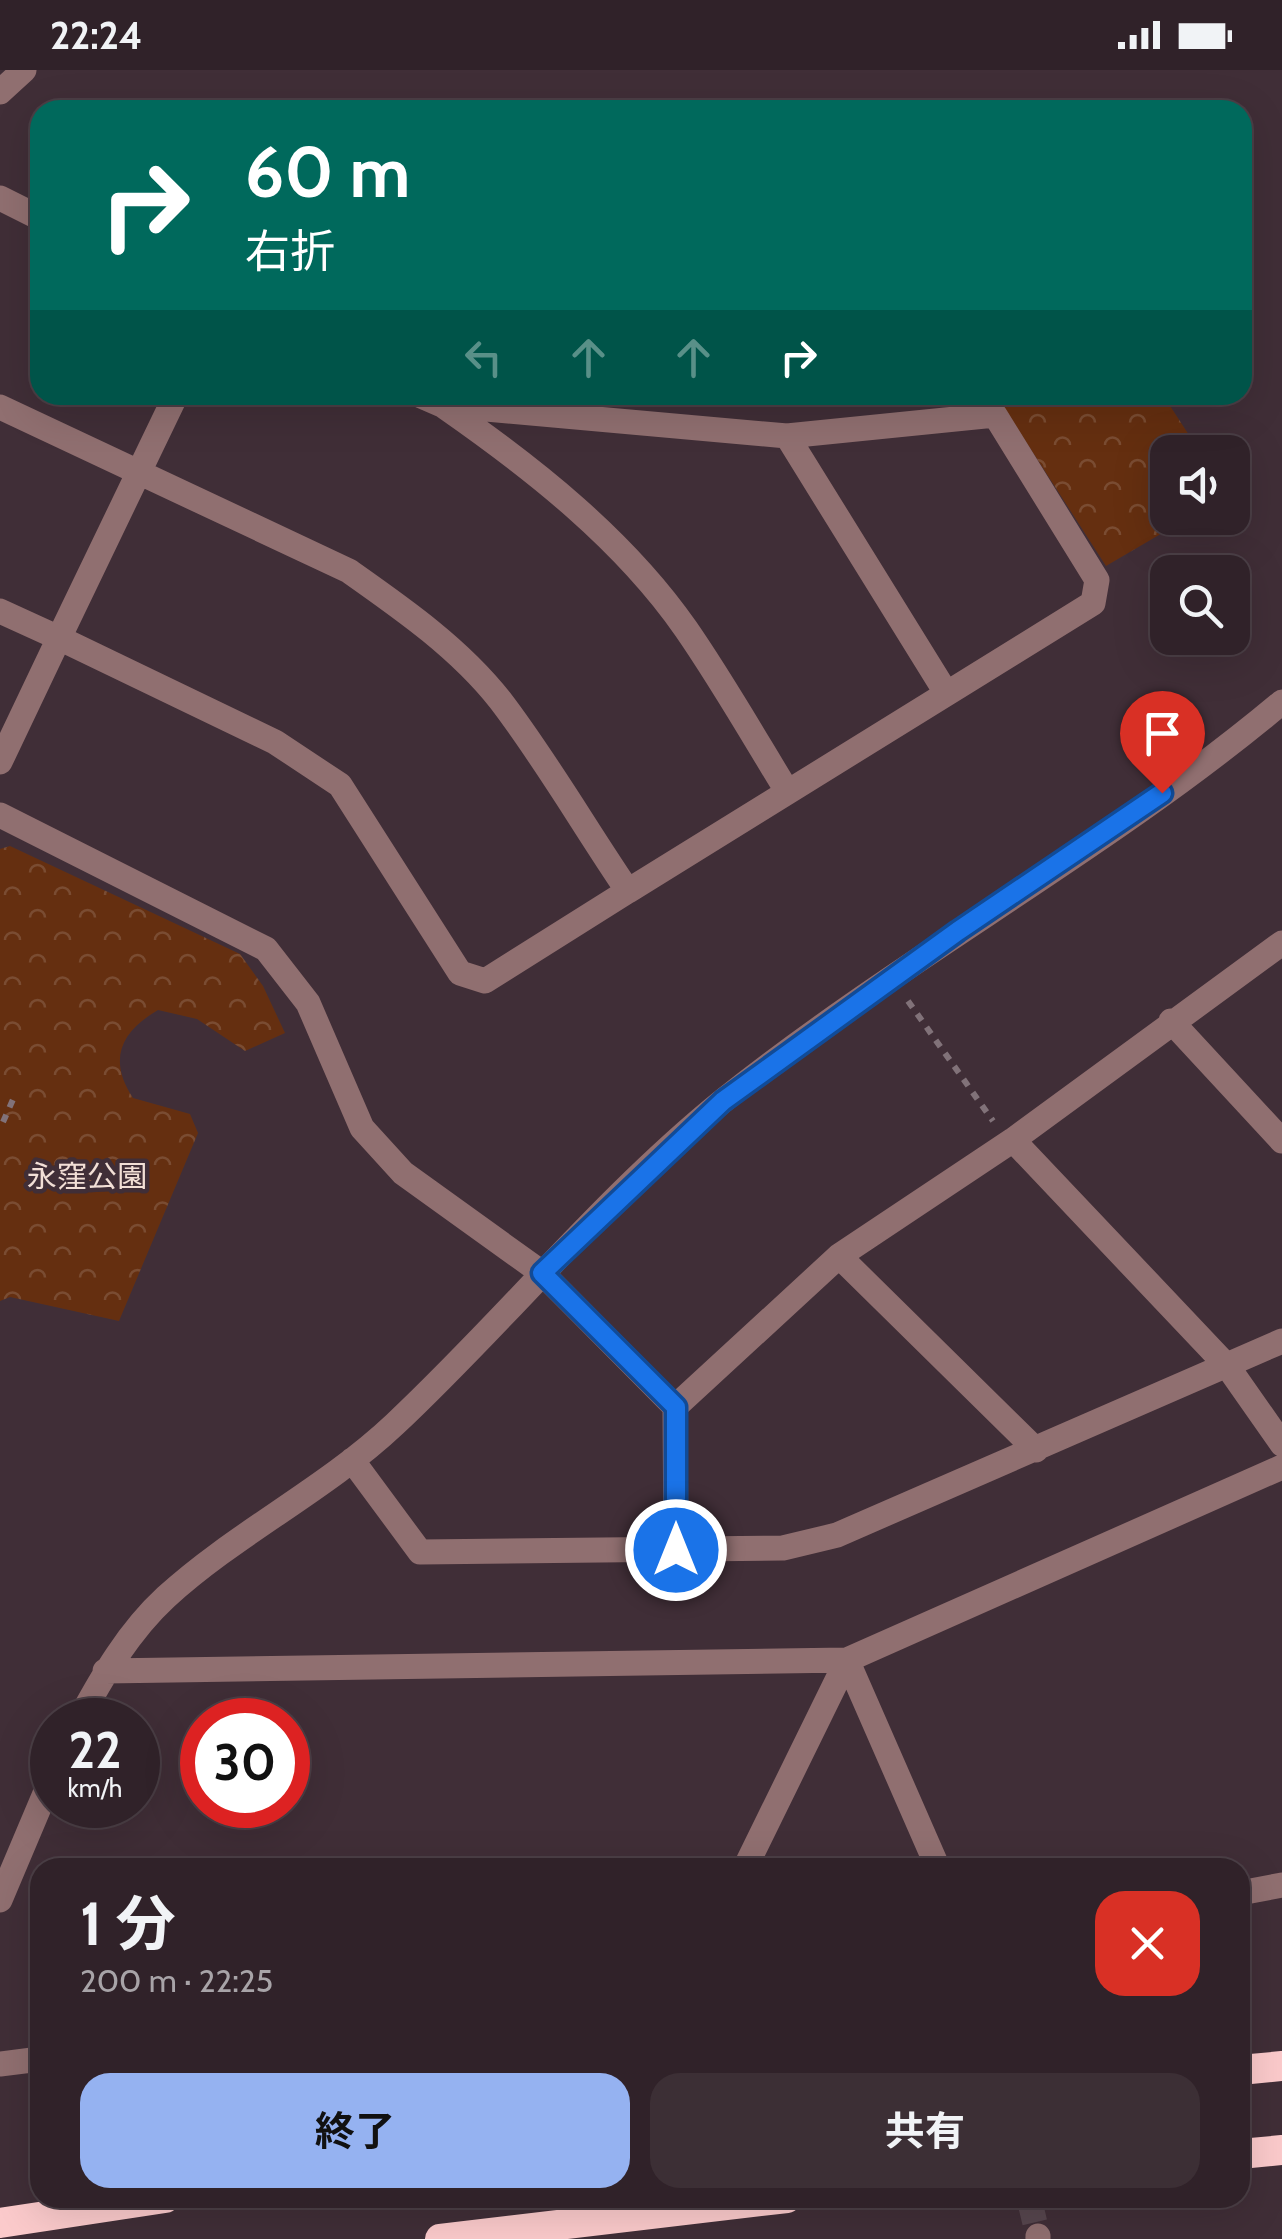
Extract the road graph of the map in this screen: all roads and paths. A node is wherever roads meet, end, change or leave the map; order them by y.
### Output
1 (24, 70) edge
2 (0, 92) edge
3 (0, 198) edge
4 (30, 213) edge
5 (171, 405) edge
6 (438, 405) edge
7 (480, 405) edge
8 (0, 407) edge
9 (787, 436) junction
10 (139, 471) junction
11 (0, 610) edge
12 (59, 638) junction
13 (945, 691) junction
14 (1282, 702) edge
15 (0, 762) edge
16 (787, 791) junction
17 (0, 815) edge
18 (628, 891) junction
19 (1282, 943) edge
20 (1170, 1021) junction
21 (925, 1026) dead end
22 (15, 1095) dead end
23 (976, 1098) dead end
24 (3, 1122) dead end
25 (1013, 1140) junction
26 (1282, 1141) edge
27 (839, 1256) junction
28 (542, 1273) junction
29 (1282, 1341) edge
30 (1228, 1367) junction
31 (676, 1407) junction
32 (1282, 1444) edge
33 (1036, 1450) junction
34 (352, 1460) junction
35 (1282, 1467) edge
36 (676, 1550) junction
37 (847, 1660) junction
38 (105, 1671) junction
39 (91, 1698) edge
40 (30, 1828) edge
41 (750, 1858) edge
42 (934, 1858) edge
43 (1282, 1885) edge
44 (1250, 1891) edge
45 (0, 1900) edge
46 (30, 2060) edge
47 (0, 2064) edge
48 (1282, 2066) edge
49 (1250, 2069) edge
50 (1282, 2150) edge
51 (1250, 2153) edge
52 (99, 2208) edge
53 (702, 2208) edge
54 (0, 2223) edge
55 (440, 2239) edge

1 - 2 street
3 - 4 street
5 - 10 street
6 - 16 street
7 - 9 street
8 - 10 street
9 - 13 street
9 - 13 street
10 - 12 street
10 - 18 street
11 - 12 street
12 - 15 street
12 - 18 street
13 - 16 street
14 - 28 street
16 - 18 street
17 - 28 street
19 - 20 street
20 - 25 street
20 - 26 street
21 - 23 path
22 - 24 path
25 - 27 street
25 - 30 street
27 - 31 street
27 - 33 street
28 - 31 street
28 - 34 street
29 - 30 street
30 - 32 street
30 - 33 street
31 - 36 street
33 - 36 street
34 - 36 street
34 - 38 street
35 - 37 street
37 - 38 street
37 - 41 street
37 - 42 street
38 - 39 street
40 - 45 street
43 - 44 street
46 - 47 street
48 - 49 highway
50 - 51 highway
52 - 54 highway
53 - 55 highway

